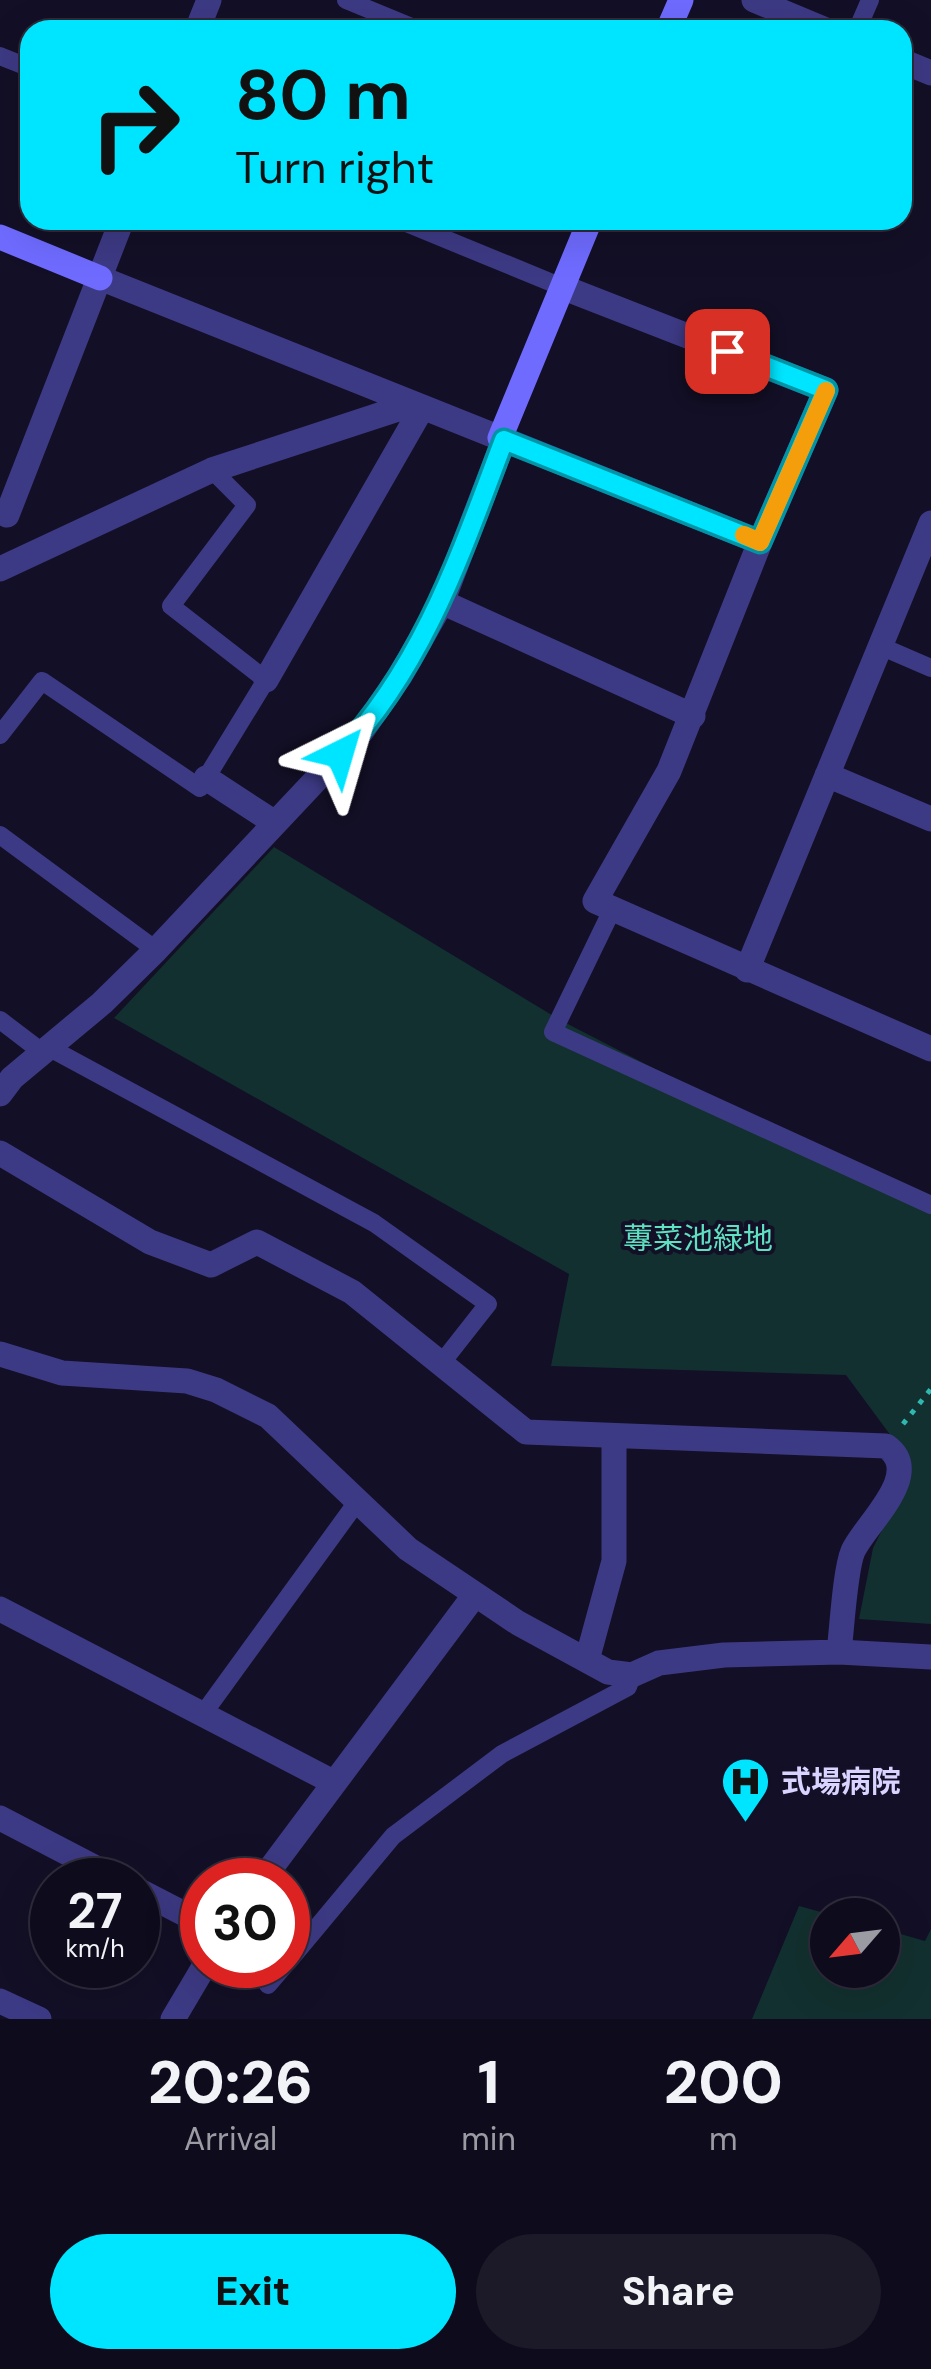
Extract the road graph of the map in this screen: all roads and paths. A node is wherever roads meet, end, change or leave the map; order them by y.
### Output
1 (346, 0) edge
2 (754, 0) edge
3 (395, 20) edge
4 (802, 20) edge
5 (118, 230) edge
6 (423, 230) edge
7 (586, 230) edge
8 (0, 237) edge
9 (100, 278) junction
10 (562, 287) junction
11 (418, 406) junction
12 (502, 439) junction
13 (212, 470) junction
14 (7, 515) dead end
15 (931, 523) edge
16 (760, 542) junction
17 (0, 569) edge
18 (442, 602) junction
19 (880, 646) junction
20 (931, 668) edge
21 (266, 680) junction
22 (692, 716) junction
23 (0, 735) edge
24 (827, 775) junction
25 (206, 778) junction
26 (931, 819) edge
27 (275, 824) junction
28 (0, 835) edge
29 (612, 908) junction
30 (156, 950) junction
31 (748, 970) junction
32 (0, 1020) edge
33 (45, 1049) junction
34 (931, 1050) edge
35 (0, 1094) edge
36 (0, 1152) edge
37 (931, 1205) edge
38 (0, 1354) edge
39 (440, 1364) junction
40 (931, 1389) edge
41 (614, 1438) junction
42 (886, 1446) junction
43 (357, 1502) junction
44 (474, 1596) junction
45 (0, 1609) edge
46 (839, 1652) junction
47 (931, 1657) edge
48 (587, 1660) junction
49 (632, 1674) junction
50 (203, 1714) junction
51 (333, 1782) junction
52 (0, 1818) edge
53 (77, 1858) edge
54 (278, 1858) edge
55 (310, 1935) edge
56 (191, 1988) edge
57 (0, 2002) edge
58 (40, 2019) edge
59 (173, 2019) edge

1 - 3 lane
2 - 4 street
5 - 9 street
6 - 10 lane
7 - 10 street
8 - 9 street
9 - 11 street
9 - 14 street
10 - 12 street
10 - 16 street
11 - 12 street
11 - 13 street
11 - 21 street
12 - 16 street
12 - 18 street
13 - 17 street
13 - 21 lane
15 - 19 street
16 - 22 street
18 - 22 street
18 - 27 street
19 - 20 lane
19 - 24 street
21 - 25 lane
22 - 29 street
23 - 25 lane
24 - 26 street
24 - 31 street
25 - 27 street
27 - 30 street
28 - 30 lane
29 - 31 street
29 - 37 lane
30 - 33 street
31 - 34 street
32 - 33 lane
33 - 35 street
33 - 39 lane
36 - 39 street
38 - 43 street
39 - 41 street
40 - 42 path
41 - 42 street
41 - 48 street
42 - 46 street
43 - 44 street
43 - 50 lane
44 - 48 street
44 - 51 street
45 - 50 street
46 - 47 street
46 - 49 street
48 - 49 street
49 - 55 lane
50 - 51 street
51 - 54 street
52 - 53 street
56 - 59 street
57 - 58 street

